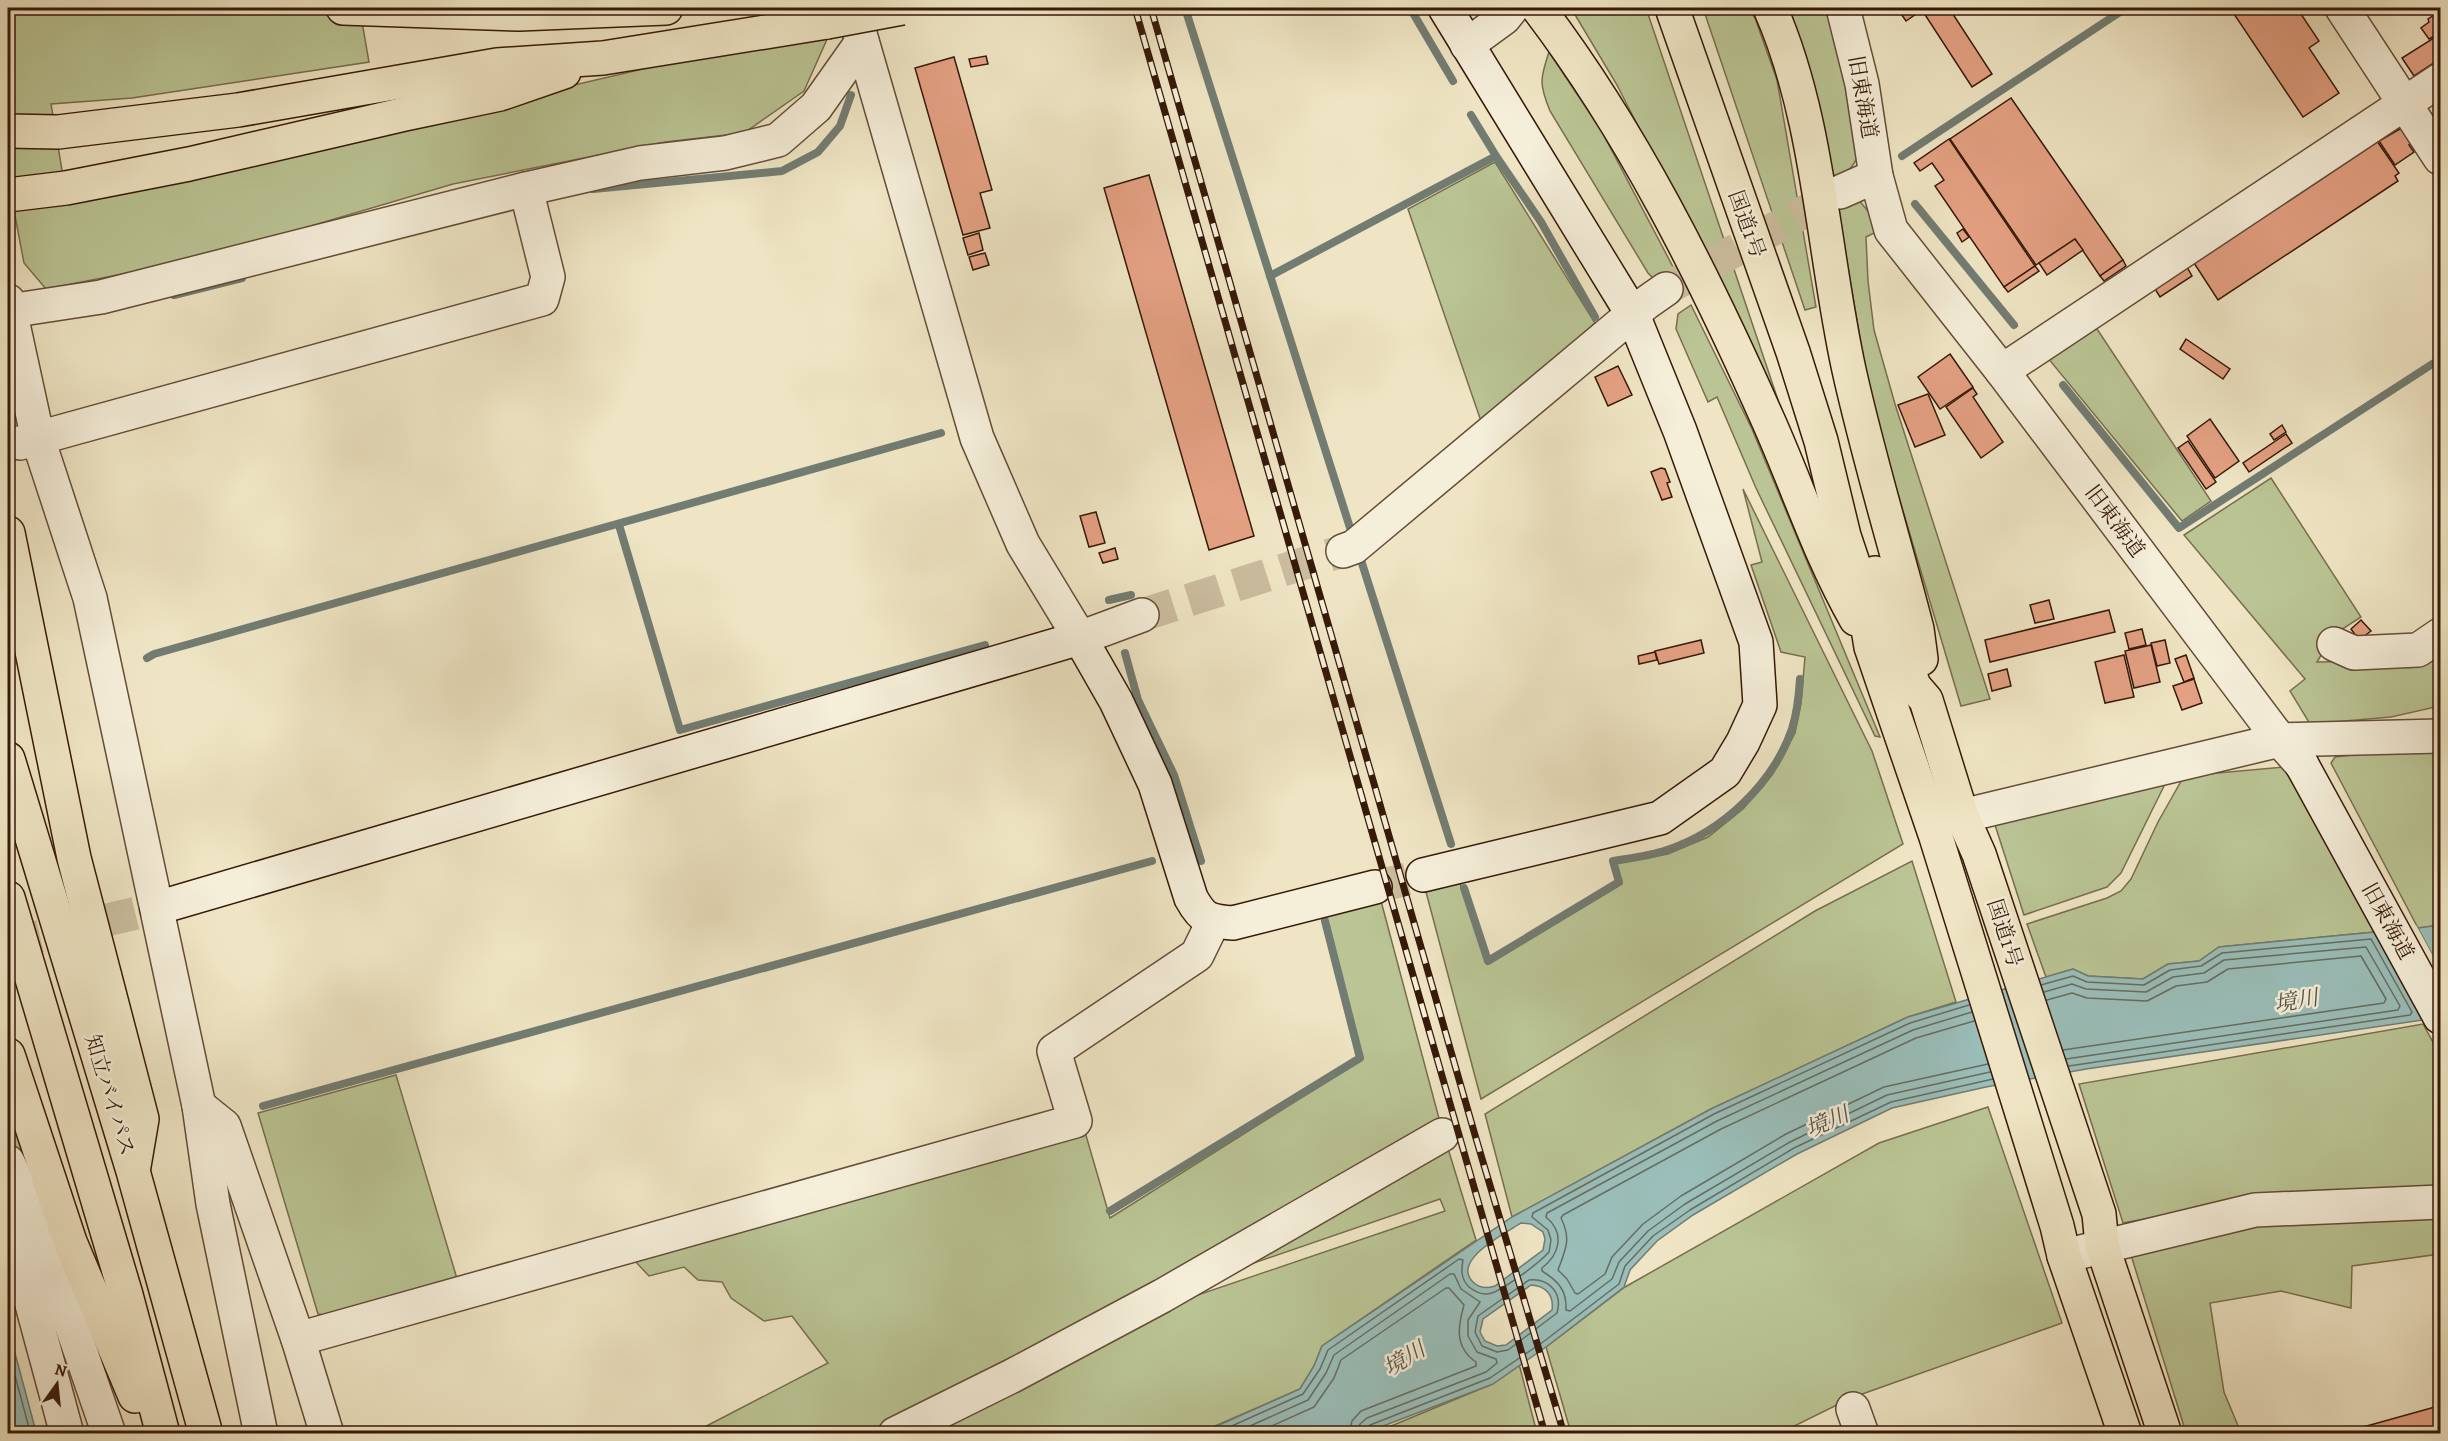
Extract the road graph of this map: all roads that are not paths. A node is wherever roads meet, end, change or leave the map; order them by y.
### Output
1 (343, 8) edge
2 (666, 8) edge
3 (902, 8) edge
4 (1445, 8) edge
5 (1512, 8) edge
6 (1538, 8) edge
7 (1672, 8) edge
8 (1770, 8) edge
9 (1843, 8) edge
10 (2342, 8) edge
11 (841, 15) edge
12 (862, 42) junction
13 (1467, 45) junction
14 (603, 58) junction
15 (2440, 80) edge
16 (2404, 104) junction
17 (8, 131) edge
18 (2440, 158) edge
19 (1876, 176) junction
20 (526, 189) junction
21 (1840, 192) tunnel mouth
22 (8, 195) edge
23 (1666, 289) tunnel mouth
24 (8, 306) edge
25 (1633, 315) junction
26 (2002, 371) junction
27 (29, 441) junction
28 (1821, 441) junction
29 (8, 532) edge
30 (1343, 551) tunnel mouth
31 (1142, 615) tunnel mouth
32 (2440, 635) edge
33 (1080, 638) junction
34 (2334, 644) dead end
35 (1872, 647) junction
36 (1926, 700) junction
37 (2440, 736) edge
38 (2280, 740) junction
39 (8, 759) edge
40 (1962, 816) junction
41 (1423, 875) tunnel mouth
42 (1375, 887) tunnel mouth
43 (8, 898) edge
44 (156, 908) junction
45 (1213, 922) junction
46 (2440, 1017) edge
47 (8, 1055) edge
48 (199, 1106) junction
49 (1442, 1135) dead end
50 (8, 1164) edge
51 (133, 1171) junction
52 (2440, 1202) edge
53 (2101, 1230) junction
54 (2060, 1241) junction
55 (298, 1339) junction
56 (66, 1434) edge
57 (109, 1434) edge
58 (151, 1434) edge
59 (163, 1434) edge
60 (206, 1434) edge
61 (261, 1434) edge
62 (327, 1434) edge
63 (895, 1434) edge
64 (2124, 1434) edge
65 (2165, 1434) edge

1 - 2 highway
3 - 11 highway, bridge
4 - 13 street
5 - 13 street
6 - 35 highway
7 - 28 highway, 国道1号
8 - 36 highway
9 - 19 street, 旧東海道
10 - 16 street
11 - 12 street
11 - 14 highway
12 - 20 street
12 - 33 street
13 - 25 street
14 - 17 highway
14 - 22 highway
15 - 16 street
16 - 18 street
16 - 26 street
19 - 21 street
19 - 26 street, 旧東海道
20 - 24 street
20 - 27 street
23 - 25 street
24 - 27 street
25 - 30 street
25 - 41 street
26 - 38 street, 旧東海道
27 - 44 street
28 - 35 highway, 国道1号
28 - 36 highway, 国道1号
29 - 51 highway
31 - 33 street
32 - 34 street
33 - 44 street
33 - 45 street
35 - 54 highway, 国道1号
36 - 40 highway, 国道1号
37 - 38 street
38 - 40 street
38 - 46 street, 旧東海道
39 - 51 highway, 知立バイパス
40 - 53 highway, 国道1号
42 - 45 street
43 - 59 highway, 知立バイパス
44 - 48 street
45 - 55 street
47 - 58 highway
48 - 55 street
48 - 61 street
49 - 63 street
50 - 56 street
50 - 57 street
51 - 60 highway, 知立バイパス
52 - 53 street
53 - 54 street
53 - 65 highway, 国道1号
54 - 64 highway, 国道1号
55 - 62 street

